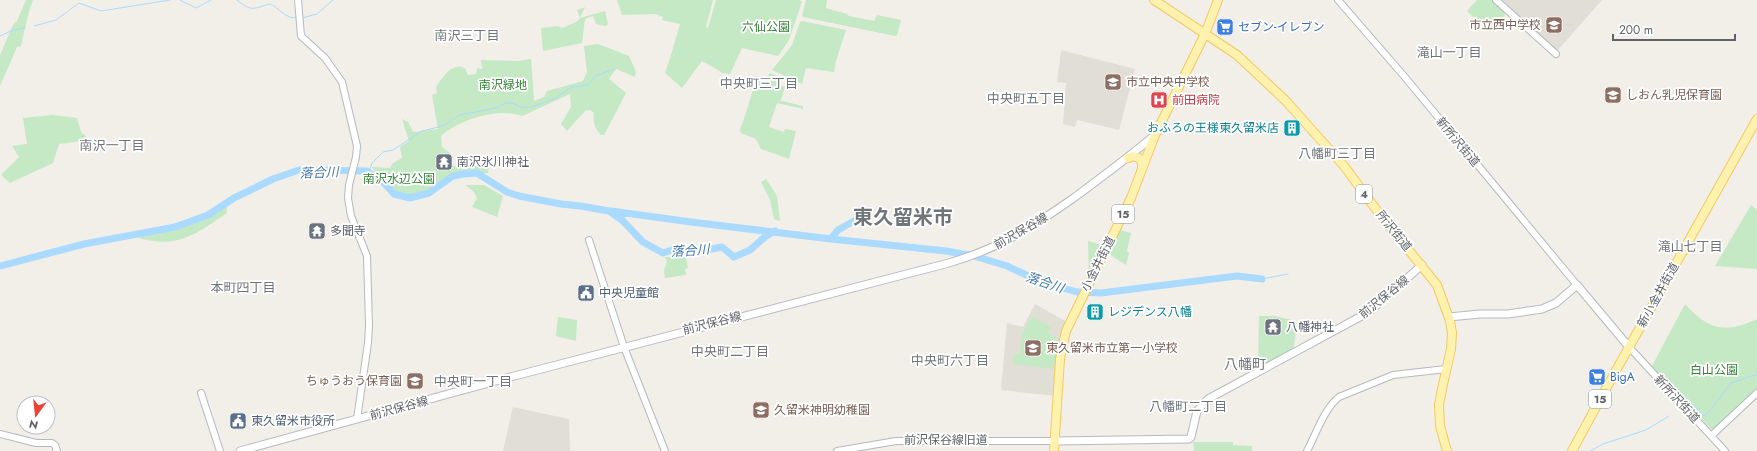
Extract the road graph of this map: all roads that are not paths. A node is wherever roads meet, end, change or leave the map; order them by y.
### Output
1 (298, 0) edge
2 (1154, 0) edge
3 (1218, 0) edge
4 (1338, 0) edge
5 (1496, 0) edge
6 (1205, 34) junction
7 (1556, 54) dead end
8 (1757, 119) edge
9 (1155, 135) junction
10 (1128, 158) junction
11 (1142, 170) junction
12 (589, 240) dead end
13 (1422, 265) junction
14 (1577, 285) junction
15 (1449, 317) junction
16 (624, 347) junction
17 (1629, 347) junction
18 (1446, 369) junction
19 (201, 393) dead end
20 (1757, 393) edge
21 (357, 419) junction
22 (0, 434) edge
23 (1711, 436) junction
24 (1055, 441) junction
25 (57, 451) edge
26 (220, 451) edge
27 (240, 451) edge
28 (665, 451) edge
29 (837, 451) edge
30 (1054, 451) edge
31 (1307, 451) edge
32 (1447, 451) edge
33 (1572, 451) edge
34 (1725, 451) edge

1 - 21 street
2 - 6 main road, 所沢街道 / 4
3 - 6 main road, 小金井街道 / 15
4 - 14 street, 新所沢街道
5 - 7 street
6 - 9 main road, 小金井街道 / 15
6 - 13 main road, 所沢街道 / 4
8 - 17 main road, 新小金井街道 / 15
9 - 10 main road, 前沢保谷線
9 - 11 main road, 小金井街道 / 15
10 - 11 main road
10 - 16 main road, 前沢保谷線
11 - 24 main road, 小金井街道 / 15
12 - 16 street
13 - 15 main road, 所沢街道 / 4
13 - 24 main road, 前沢保谷線
14 - 15 main road
14 - 17 main road
15 - 18 main road, 所沢街道 / 4
16 - 21 main road, 前沢保谷線
16 - 28 street
17 - 23 street, 新所沢街道
17 - 33 main road, 新小金井街道 / 15
18 - 31 street
18 - 32 main road, 所沢街道 / 4
19 - 26 street
20 - 23 street
21 - 27 main road, 前沢保谷線
22 - 25 street
23 - 34 street, 新所沢街道
24 - 29 street, 前沢保谷線旧道
24 - 30 main road, 小金井街道 / 15

